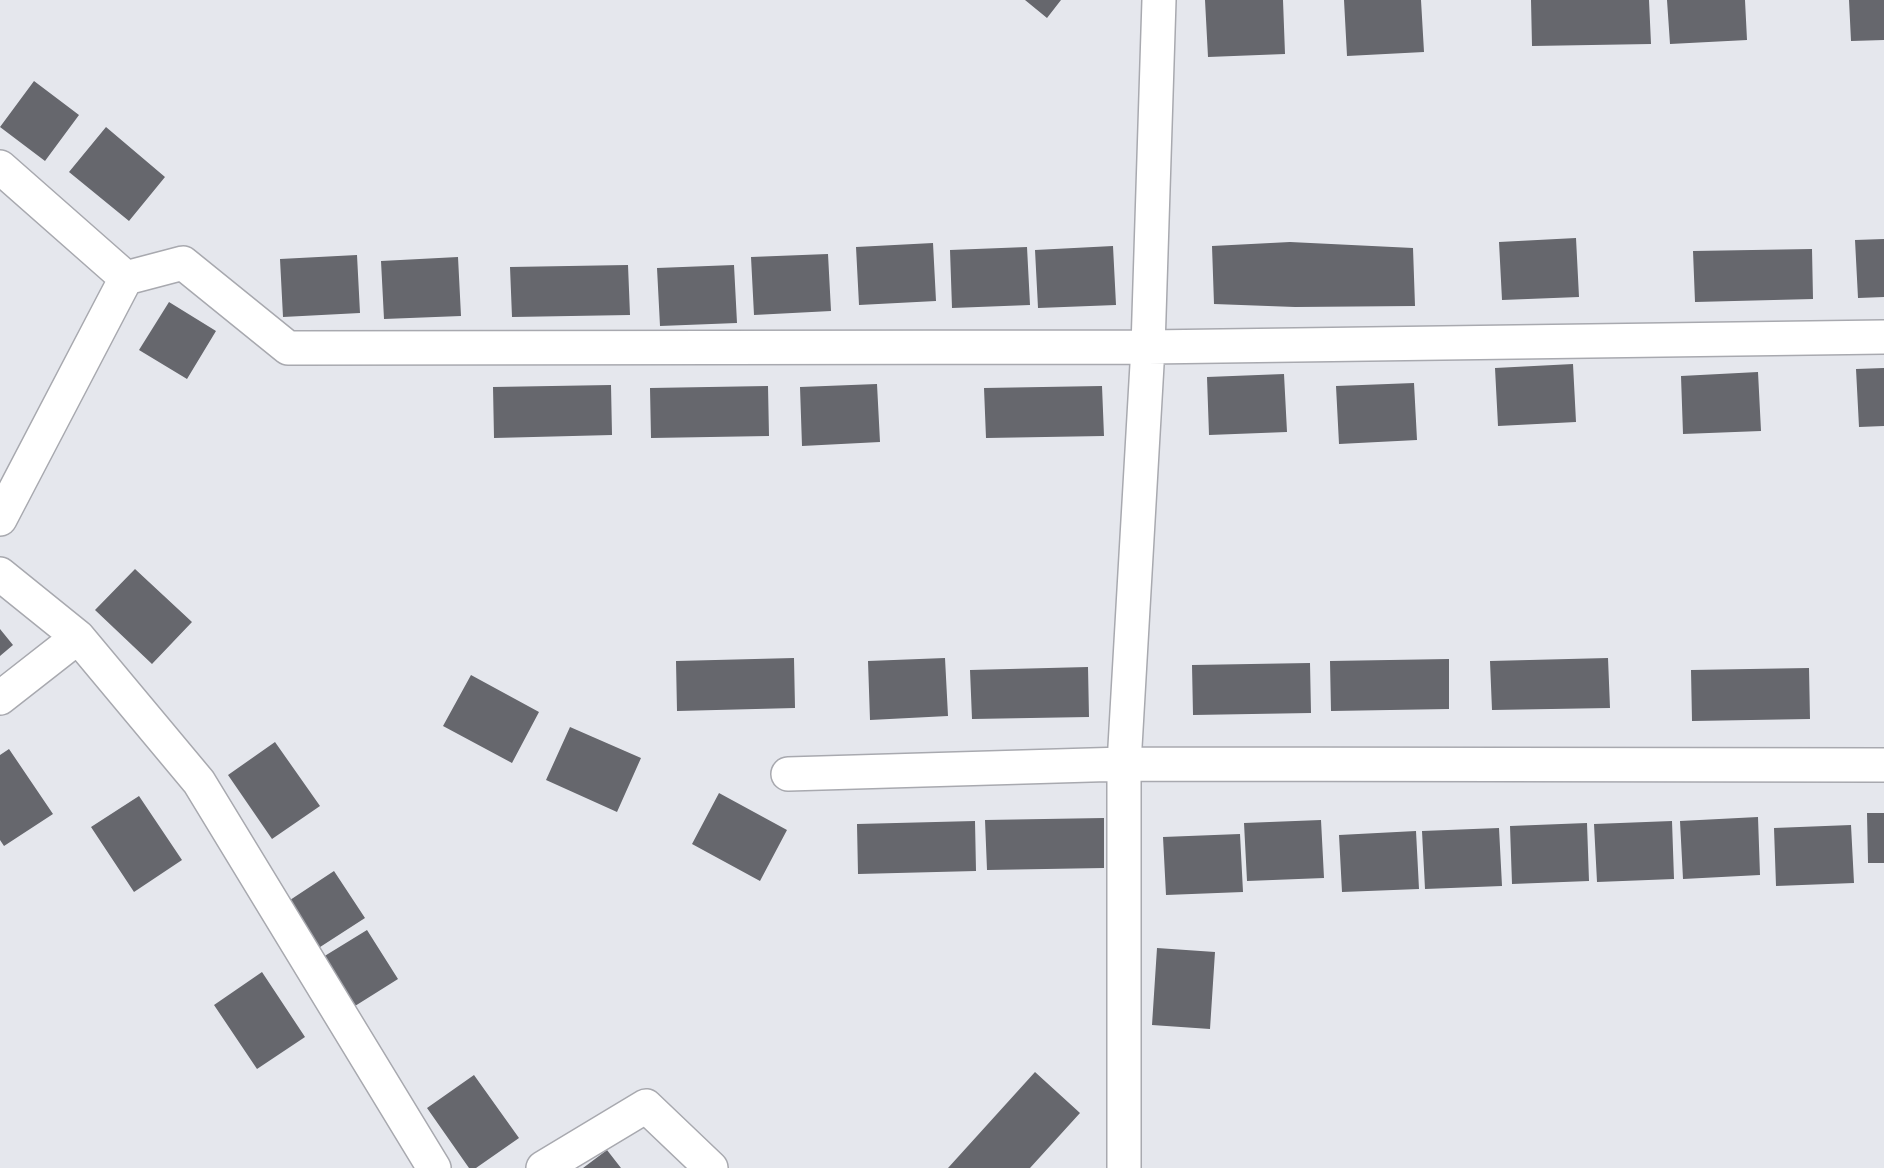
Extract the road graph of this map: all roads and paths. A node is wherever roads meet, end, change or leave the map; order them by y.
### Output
1 (1159, 0) edge
2 (0, 167) edge
3 (126, 278) junction
4 (1884, 337) edge
5 (1148, 347) junction
6 (0, 519) edge
7 (0, 574) edge
8 (78, 637) junction
9 (0, 698) edge
10 (1124, 764) junction
11 (1884, 765) edge
12 (788, 774) dead end
13 (434, 1168) edge
14 (543, 1168) edge
15 (711, 1168) edge
16 (1124, 1168) edge

1 - 5 street
2 - 3 street
3 - 5 street
3 - 6 street
4 - 5 street
5 - 10 street
7 - 8 street
8 - 9 street
8 - 13 street
10 - 11 street
10 - 12 street
10 - 16 street
14 - 15 street

